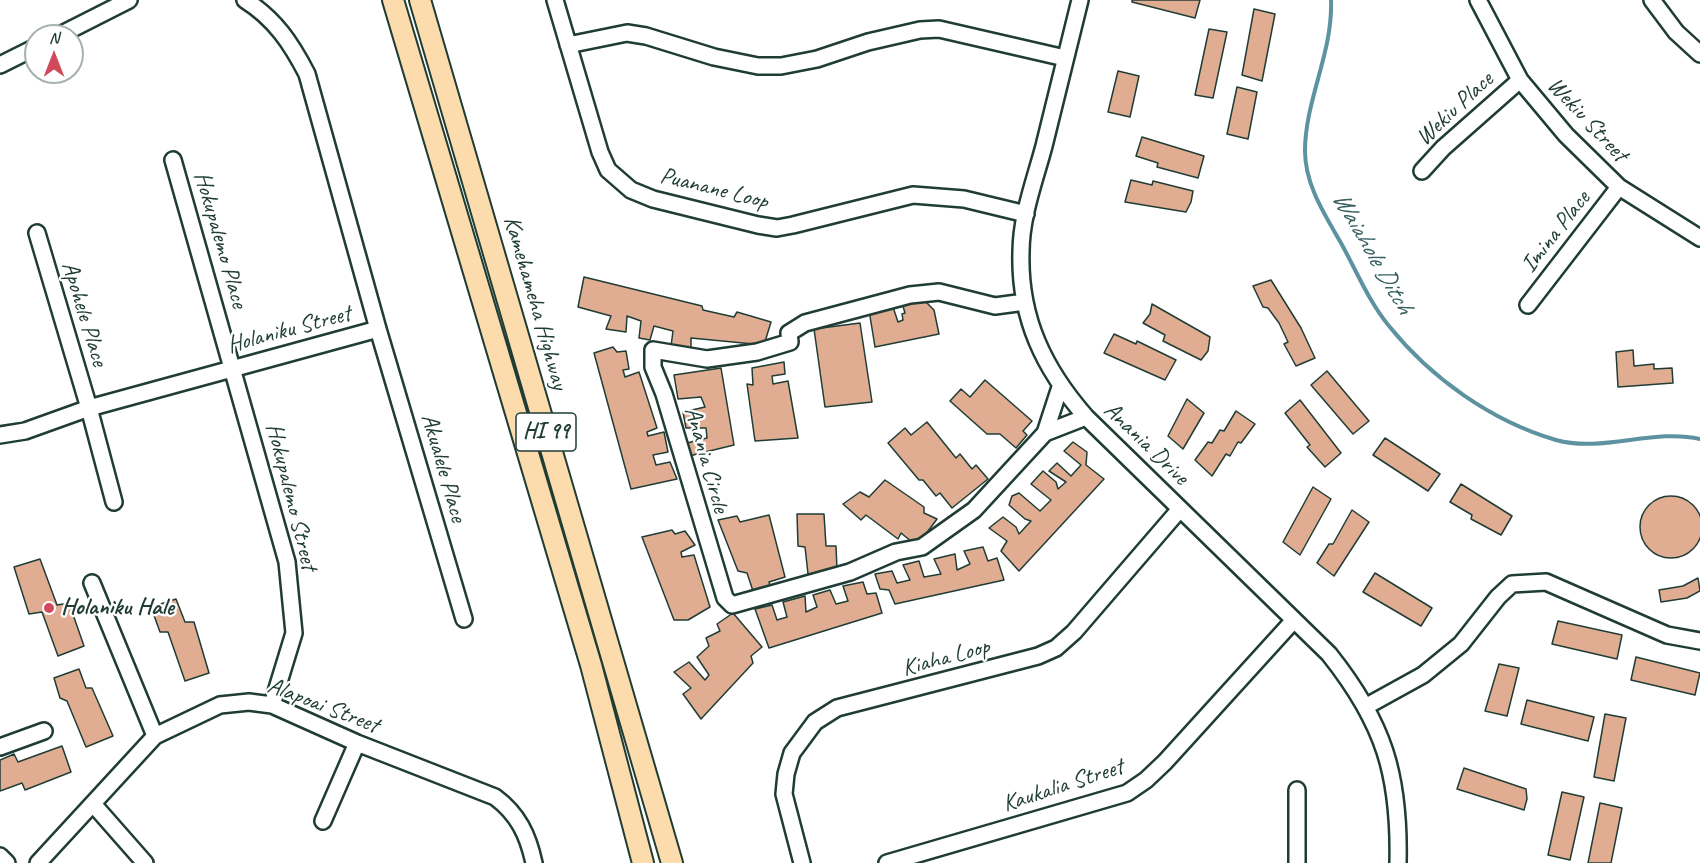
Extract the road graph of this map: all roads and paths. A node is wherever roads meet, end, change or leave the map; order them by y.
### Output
1 (129, 0) edge
2 (245, 0) edge
3 (393, 0) edge
4 (420, 0) edge
5 (555, 0) edge
6 (1080, 0) edge
7 (1478, 0) edge
8 (1652, 0) edge
9 (82, 24) edge
10 (568, 45) junction
11 (24, 53) edge
12 (1700, 54) edge
13 (1065, 58) junction
14 (0, 65) edge
15 (1520, 80) junction
16 (173, 160) dead end
17 (1422, 171) dead end
18 (1619, 187) junction
19 (1026, 214) junction
20 (37, 233) dead end
21 (1700, 238) edge
22 (1025, 302) junction
23 (1528, 305) dead end
24 (378, 329) junction
25 (234, 369) junction
26 (1060, 387) junction
27 (89, 408) junction
28 (1086, 417) junction
29 (1045, 433) junction
30 (0, 435) edge
31 (114, 502) dead end
32 (1180, 509) junction
33 (92, 583) dead end
34 (464, 619) dead end
35 (1294, 620) junction
36 (1700, 641) edge
37 (272, 705) junction
38 (1365, 707) junction
39 (44, 731) dead end
40 (154, 736) junction
41 (357, 743) junction
42 (0, 747) edge
43 (1297, 790) dead end
44 (94, 805) junction
45 (323, 821) dead end
46 (0, 856) edge
47 (7, 863) edge
48 (39, 863) edge
49 (145, 863) edge
50 (534, 863) edge
51 (644, 863) edge
52 (672, 863) edge
53 (802, 863) edge
54 (887, 863) edge
55 (1298, 863) edge
56 (1398, 863) edge

1 - 9 street
2 - 24 street, Holaniku Street
3 - 51 main road, Kamehameha Highway / HI 99
4 - 52 main road, Kamehameha Highway / HI 99
5 - 10 street, Puanane Loop
6 - 13 street, Anania Drive
7 - 15 street, Wekiu Street
8 - 12 street
10 - 13 street
10 - 19 street, Puanane Loop
11 - 14 street
13 - 19 street, Anania Drive
15 - 17 street, Wekiu Place
15 - 18 street, Wekiu Street
16 - 25 street, Hokupalemo Place
18 - 21 street, Wekiu Street
18 - 23 street, Imina Place
19 - 22 street, Anania Drive
20 - 27 street, Apohele Place
22 - 26 street, Anania Drive
22 - 29 street, Anania Circle
24 - 25 street, Holaniku Street
24 - 34 street, Akualele Place
25 - 27 street, Holaniku Street
25 - 37 street, Hokupalemo Street
26 - 28 street, Anania Drive
26 - 29 street, Anania Circle
27 - 30 street, Holaniku Street
27 - 31 street, Apohele Place
28 - 29 street, Anania Circle
28 - 32 street, Anania Drive
32 - 35 street, Anania Drive
32 - 53 street, Kiaha Loop
33 - 40 street
35 - 38 street, Anania Drive
35 - 54 street, Kaukalia Street
36 - 38 street
37 - 40 street, Alapoai Street
37 - 41 street, Alapoai Street
38 - 56 street, Anania Drive
39 - 42 street
40 - 44 street, Alapoai Street
41 - 45 street
41 - 50 street, Alapoai Street
43 - 55 street
44 - 48 street, Alapoai Street
44 - 49 street
46 - 47 street

